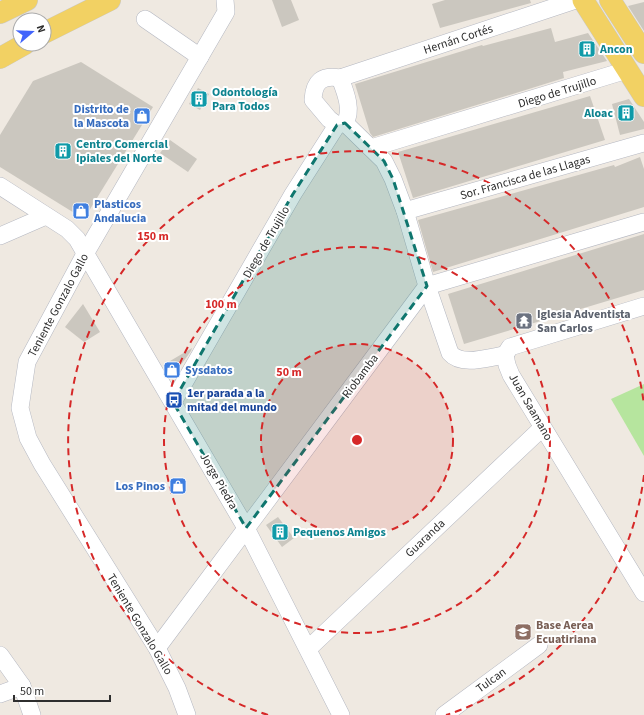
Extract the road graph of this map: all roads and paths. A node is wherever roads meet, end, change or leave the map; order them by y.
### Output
1 (27, 0) edge
2 (110, 0) edge
3 (576, 0) edge
4 (583, 0) edge
5 (610, 0) edge
6 (226, 3) edge
7 (0, 13) edge
8 (145, 19) dead end
9 (52, 29) edge
10 (12, 51) edge
11 (644, 53) edge
12 (200, 56) junction
13 (0, 58) edge
14 (627, 70) junction
15 (340, 78) junction
16 (644, 96) edge
17 (341, 124) junction
18 (644, 143) edge
19 (371, 148) junction
20 (4, 192) edge
21 (405, 211) junction
22 (46, 216) junction
23 (644, 222) edge
24 (0, 236) edge
25 (85, 254) junction
26 (427, 286) junction
27 (644, 306) edge
28 (505, 355) junction
29 (173, 402) junction
30 (542, 428) junction
31 (246, 528) junction
32 (644, 593) edge
33 (539, 645) dead end
34 (157, 648) junction
35 (308, 649) junction
36 (0, 655) edge
37 (22, 686) junction
38 (0, 694) edge
39 (32, 715) edge
40 (187, 715) edge
41 (341, 715) edge
42 (444, 715) edge

1 - 7 main road
2 - 9 main road
3 - 15 street, Hernán Cortés
4 - 14 main road
5 - 11 main road
6 - 12 street, Teniente Gonzalo Gallo
8 - 12 street
10 - 13 main road
12 - 25 street, Teniente Gonzalo Gallo
14 - 16 main road
14 - 19 street, Diego de Trujillo
15 - 17 street
15 - 17 street
17 - 19 street
17 - 29 street, Diego de Trujillo
18 - 21 street, Sor. Francisca de las Llagas
19 - 21 street
20 - 22 street, Jorge Piedra
21 - 26 street
22 - 24 street
22 - 25 street, Jorge Piedra
23 - 26 street
25 - 29 street, Jorge Piedra
25 - 34 street, Teniente Gonzalo Gallo
26 - 28 street
26 - 31 street, Riobamba
27 - 28 street
28 - 30 street, Juan Saamano
29 - 31 street, Jorge Piedra
30 - 32 street, Juan Saamano
30 - 35 street, Guaranda
31 - 34 street, Riobamba
31 - 35 street, Jorge Piedra
33 - 42 street, Tulcan
34 - 40 street, Teniente Gonzalo Gallo
35 - 41 street, Jorge Piedra
36 - 37 street
37 - 38 street
37 - 39 street

